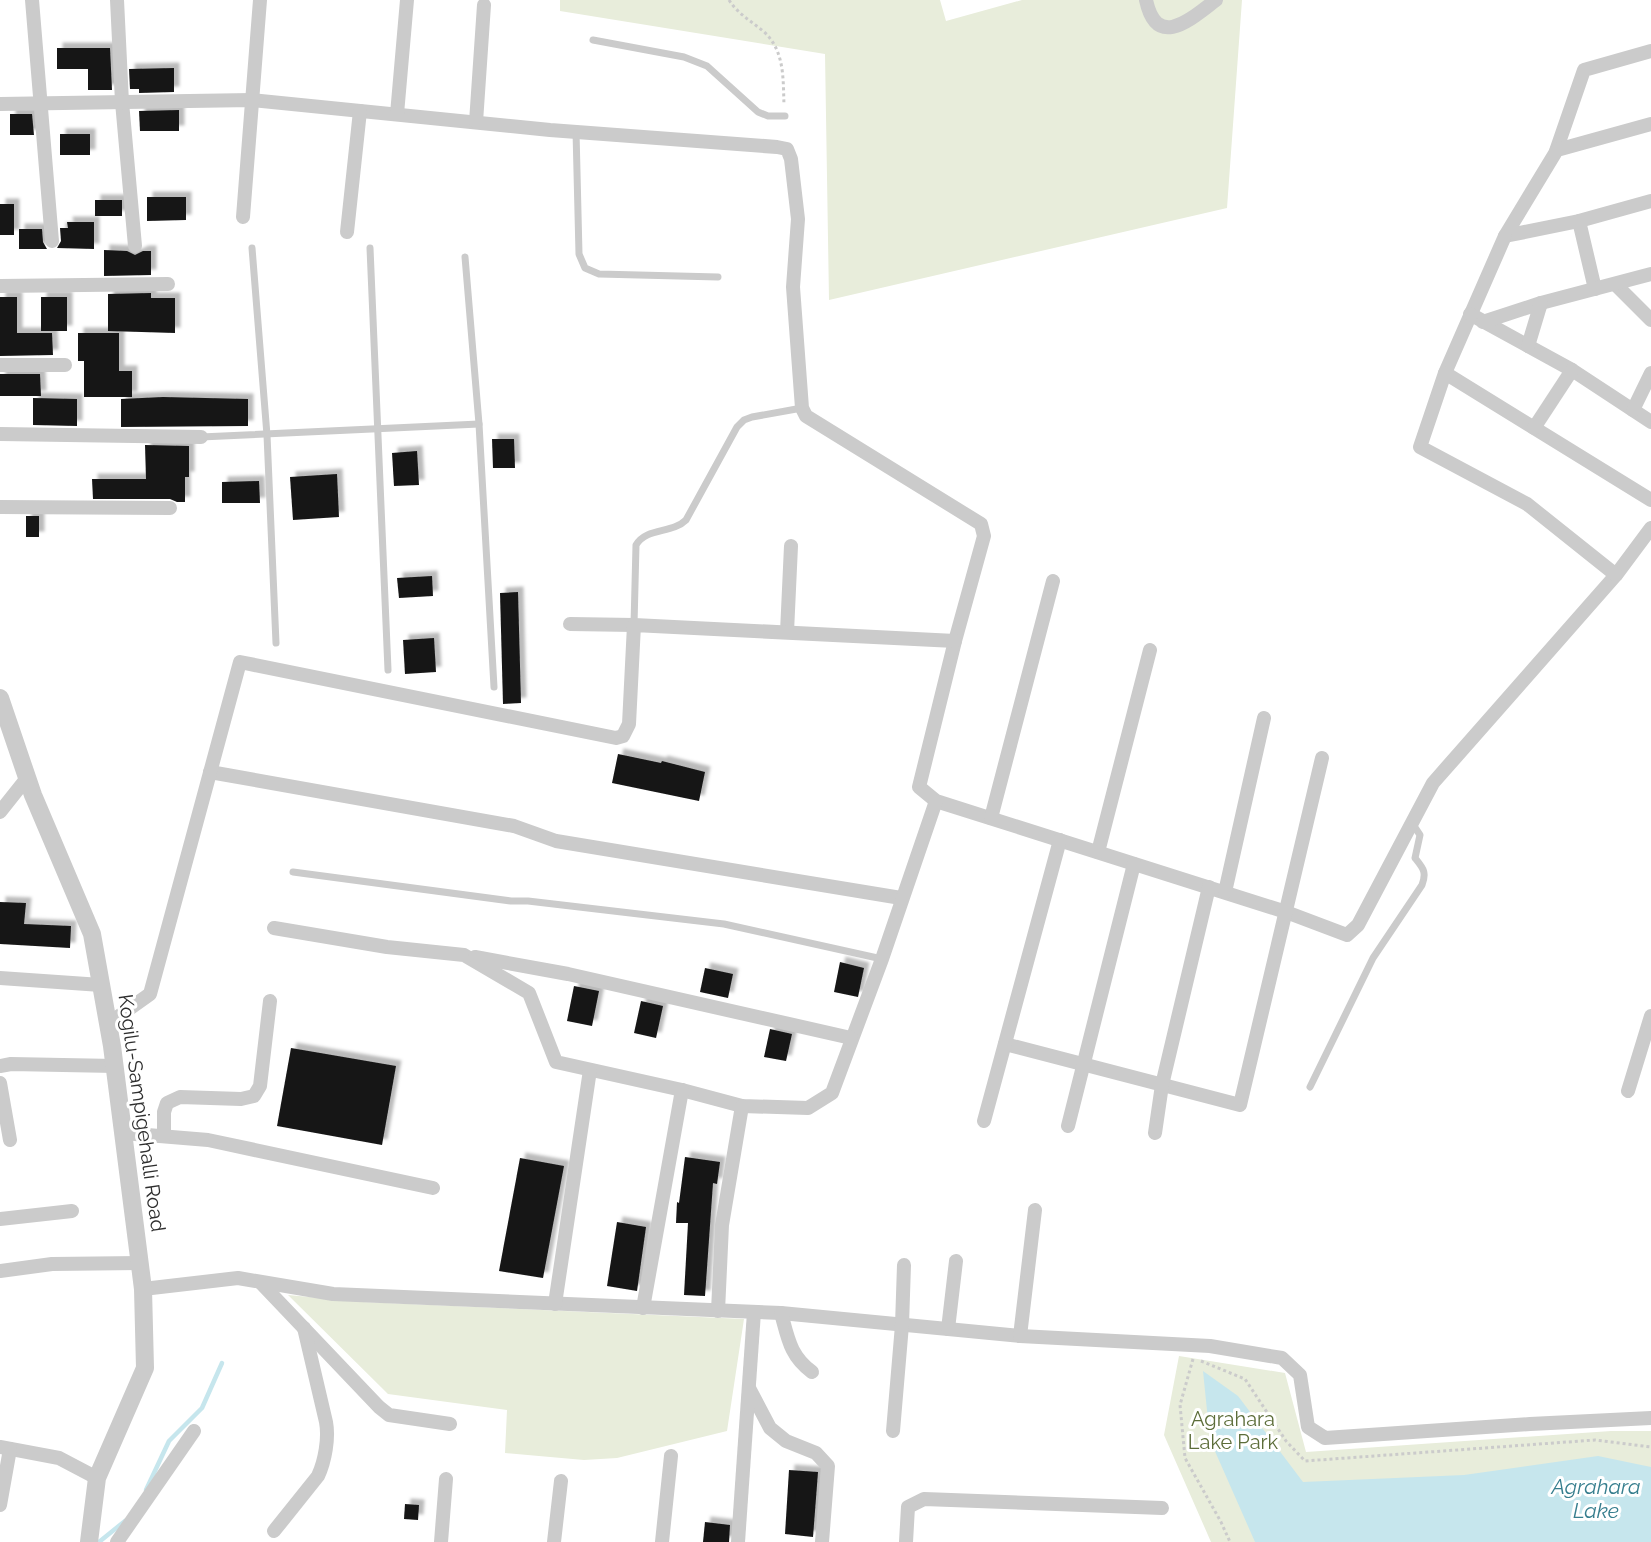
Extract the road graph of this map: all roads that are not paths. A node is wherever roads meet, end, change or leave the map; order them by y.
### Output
1 (32, 0) edge
2 (117, 0) edge
3 (260, 0) edge
4 (408, 0) edge
5 (1146, 0) edge
6 (1216, 0) edge
7 (484, 5) dead end
8 (593, 40) dead end
9 (1651, 51) edge
10 (252, 100) junction
11 (122, 102) junction
12 (40, 103) junction
13 (0, 104) edge
14 (360, 111) junction
15 (398, 114) junction
16 (785, 116) road end
17 (476, 122) junction
18 (1651, 124) edge
19 (576, 131) junction
20 (1556, 151) junction
21 (1651, 201) edge
22 (243, 217) dead end
23 (1579, 221) junction
24 (347, 232) dead end
25 (1505, 236) junction
26 (52, 241) dead end
27 (135, 246) dead end
28 (252, 248) dead end
29 (370, 248) dead end
30 (465, 257) dead end
31 (1651, 274) edge
32 (718, 277) dead end
33 (168, 284) dead end
34 (1615, 284) junction
35 (0, 286) edge
36 (1595, 289) junction
37 (1541, 303) junction
38 (1470, 314) junction
39 (1651, 320) edge
40 (1483, 322) junction
41 (1528, 346) junction
42 (0, 365) edge
43 (65, 366) dead end
44 (1572, 370) junction
45 (1444, 373) junction
46 (1651, 373) edge
47 (802, 408) junction
48 (1633, 410) junction
49 (1651, 422) edge
50 (479, 424) junction
51 (1534, 428) junction
52 (378, 429) junction
53 (0, 434) edge
54 (267, 435) junction
55 (201, 438) joint
56 (1651, 500) edge
57 (0, 507) edge
58 (170, 508) dead end
59 (1651, 528) edge
60 (790, 546) dead end
61 (1616, 575) junction
62 (1053, 581) dead end
63 (570, 624) dead end
64 (634, 625) junction
65 (787, 632) junction
66 (955, 641) junction
67 (276, 643) dead end
68 (1150, 650) dead end
69 (388, 670) dead end
70 (494, 687) dead end
71 (0, 698) edge
72 (1264, 718) dead end
73 (1322, 758) dead end
74 (210, 772) junction
75 (27, 778) junction
76 (936, 801) junction
77 (0, 812) edge
78 (991, 818) junction
79 (1411, 822) junction
80 (1060, 840) junction
81 (1098, 852) junction
82 (1134, 864) junction
83 (293, 872) dead end
84 (1209, 887) junction
85 (1225, 892) junction
86 (901, 898) junction
87 (1286, 912) junction
88 (273, 928) dead end
89 (464, 955) junction
90 (882, 958) junction
91 (0, 978) edge
92 (101, 985) junction
93 (270, 1001) dead end
94 (1651, 1016) edge
95 (108, 1024) junction
96 (851, 1038) junction
97 (1005, 1044) junction
98 (1084, 1064) junction
99 (0, 1066) edge
100 (115, 1066) junction
101 (590, 1070) junction
102 (0, 1083) edge
103 (1162, 1085) junction
104 (1310, 1087) dead end
105 (682, 1090) junction
106 (1628, 1091) dead end
107 (742, 1106) junction
108 (984, 1121) dead end
109 (1068, 1126) dead end
110 (123, 1133) junction
111 (1155, 1133) dead end
112 (164, 1136) junction
113 (10, 1140) dead end
114 (434, 1188) dead end
115 (1035, 1210) dead end
116 (72, 1211) dead end
117 (0, 1219) edge
118 (956, 1261) dead end
119 (140, 1263) junction
120 (904, 1265) dead end
121 (0, 1271) edge
122 (260, 1282) junction
123 (143, 1288) junction
124 (555, 1304) junction
125 (643, 1308) junction
126 (718, 1311) junction
127 (754, 1312) junction
128 (781, 1313) junction
129 (902, 1325) junction
130 (303, 1327) junction
131 (948, 1329) junction
132 (1020, 1336) junction
133 (812, 1372) dead end
134 (749, 1388) junction
135 (1651, 1418) edge
136 (450, 1424) dead end
137 (194, 1431) dead end
138 (893, 1431) dead end
139 (5, 1448) edge
140 (672, 1456) dead end
141 (97, 1478) junction
142 (446, 1479) dead end
143 (561, 1481) dead end
144 (0, 1505) edge
145 (1162, 1508) dead end
146 (273, 1531) dead end
147 (89, 1542) edge
148 (117, 1542) edge
149 (441, 1542) edge
150 (554, 1542) edge
151 (662, 1542) edge
152 (738, 1542) edge
153 (822, 1542) edge
154 (906, 1542) edge

1 - 12 street
2 - 11 street
3 - 10 street
4 - 15 street
5 - 6 street
7 - 17 street
8 - 16 lane
9 - 20 street
10 - 11 street
10 - 14 street
10 - 22 street
11 - 12 street
11 - 27 street
12 - 13 street
12 - 26 street
14 - 15 street
14 - 24 street
15 - 17 street
17 - 19 street
18 - 20 street
19 - 32 lane
19 - 47 street
20 - 25 street
21 - 23 street
23 - 25 street
23 - 36 street
25 - 38 street
28 - 54 lane
29 - 52 lane
30 - 50 lane
31 - 34 street
33 - 35 street
34 - 36 street
34 - 39 street
36 - 37 street
37 - 40 street
37 - 41 street
38 - 40 street
38 - 45 street
40 - 41 street
41 - 44 street
42 - 43 street
44 - 48 street
44 - 51 street
45 - 51 street
45 - 61 street
46 - 48 street
47 - 64 lane
47 - 66 street
48 - 49 street
50 - 52 lane
50 - 70 lane
51 - 56 street
52 - 54 lane
52 - 69 lane
53 - 55 street
54 - 55 lane
54 - 67 lane
57 - 58 street
59 - 61 street
60 - 65 street
61 - 79 street
62 - 78 street
63 - 64 street
64 - 65 street
64 - 74 street
65 - 66 street
66 - 76 street
68 - 81 street
71 - 75 street, Kogilu-Sampigehalli Road
72 - 85 street
73 - 87 street
74 - 86 street
74 - 95 street
75 - 77 street
75 - 92 street, Kogilu-Sampigehalli Road
76 - 78 street
76 - 86 street
78 - 80 street
79 - 87 street
79 - 104 lane
80 - 81 street
80 - 97 street
81 - 82 street
82 - 84 street
82 - 98 street
83 - 90 lane
84 - 85 street
84 - 103 street
85 - 87 street
86 - 90 street
87 - 103 street
88 - 89 street
89 - 96 street
89 - 101 street
90 - 96 street
91 - 92 street
92 - 95 street, Kogilu-Sampigehalli Road
93 - 112 street
94 - 106 street
95 - 100 street, Kogilu-Sampigehalli Road
96 - 107 street
97 - 98 street
97 - 108 street
98 - 103 street
98 - 109 street
99 - 100 street
100 - 110 street, Kogilu-Sampigehalli Road
101 - 105 street
101 - 124 street
102 - 113 street
103 - 111 street
105 - 107 street
105 - 125 street
107 - 126 street
110 - 112 street
110 - 119 street, Kogilu-Sampigehalli Road
112 - 114 street
115 - 132 street
116 - 117 street
118 - 131 street
119 - 121 street
119 - 123 street, Kogilu-Sampigehalli Road
120 - 129 street
122 - 123 street
122 - 124 street
122 - 130 street
123 - 141 street, Kogilu-Sampigehalli Road
124 - 125 street
125 - 126 street
126 - 127 street
127 - 128 street
127 - 134 street
128 - 129 street
128 - 133 street
129 - 131 street
129 - 138 street
130 - 136 street
130 - 146 street
131 - 132 street
132 - 135 street
134 - 152 street
134 - 153 street
137 - 148 street
139 - 141 street
139 - 144 street
140 - 151 street
141 - 147 street, Kogilu-Sampigehalli Road
142 - 149 street
143 - 150 street
145 - 154 street

